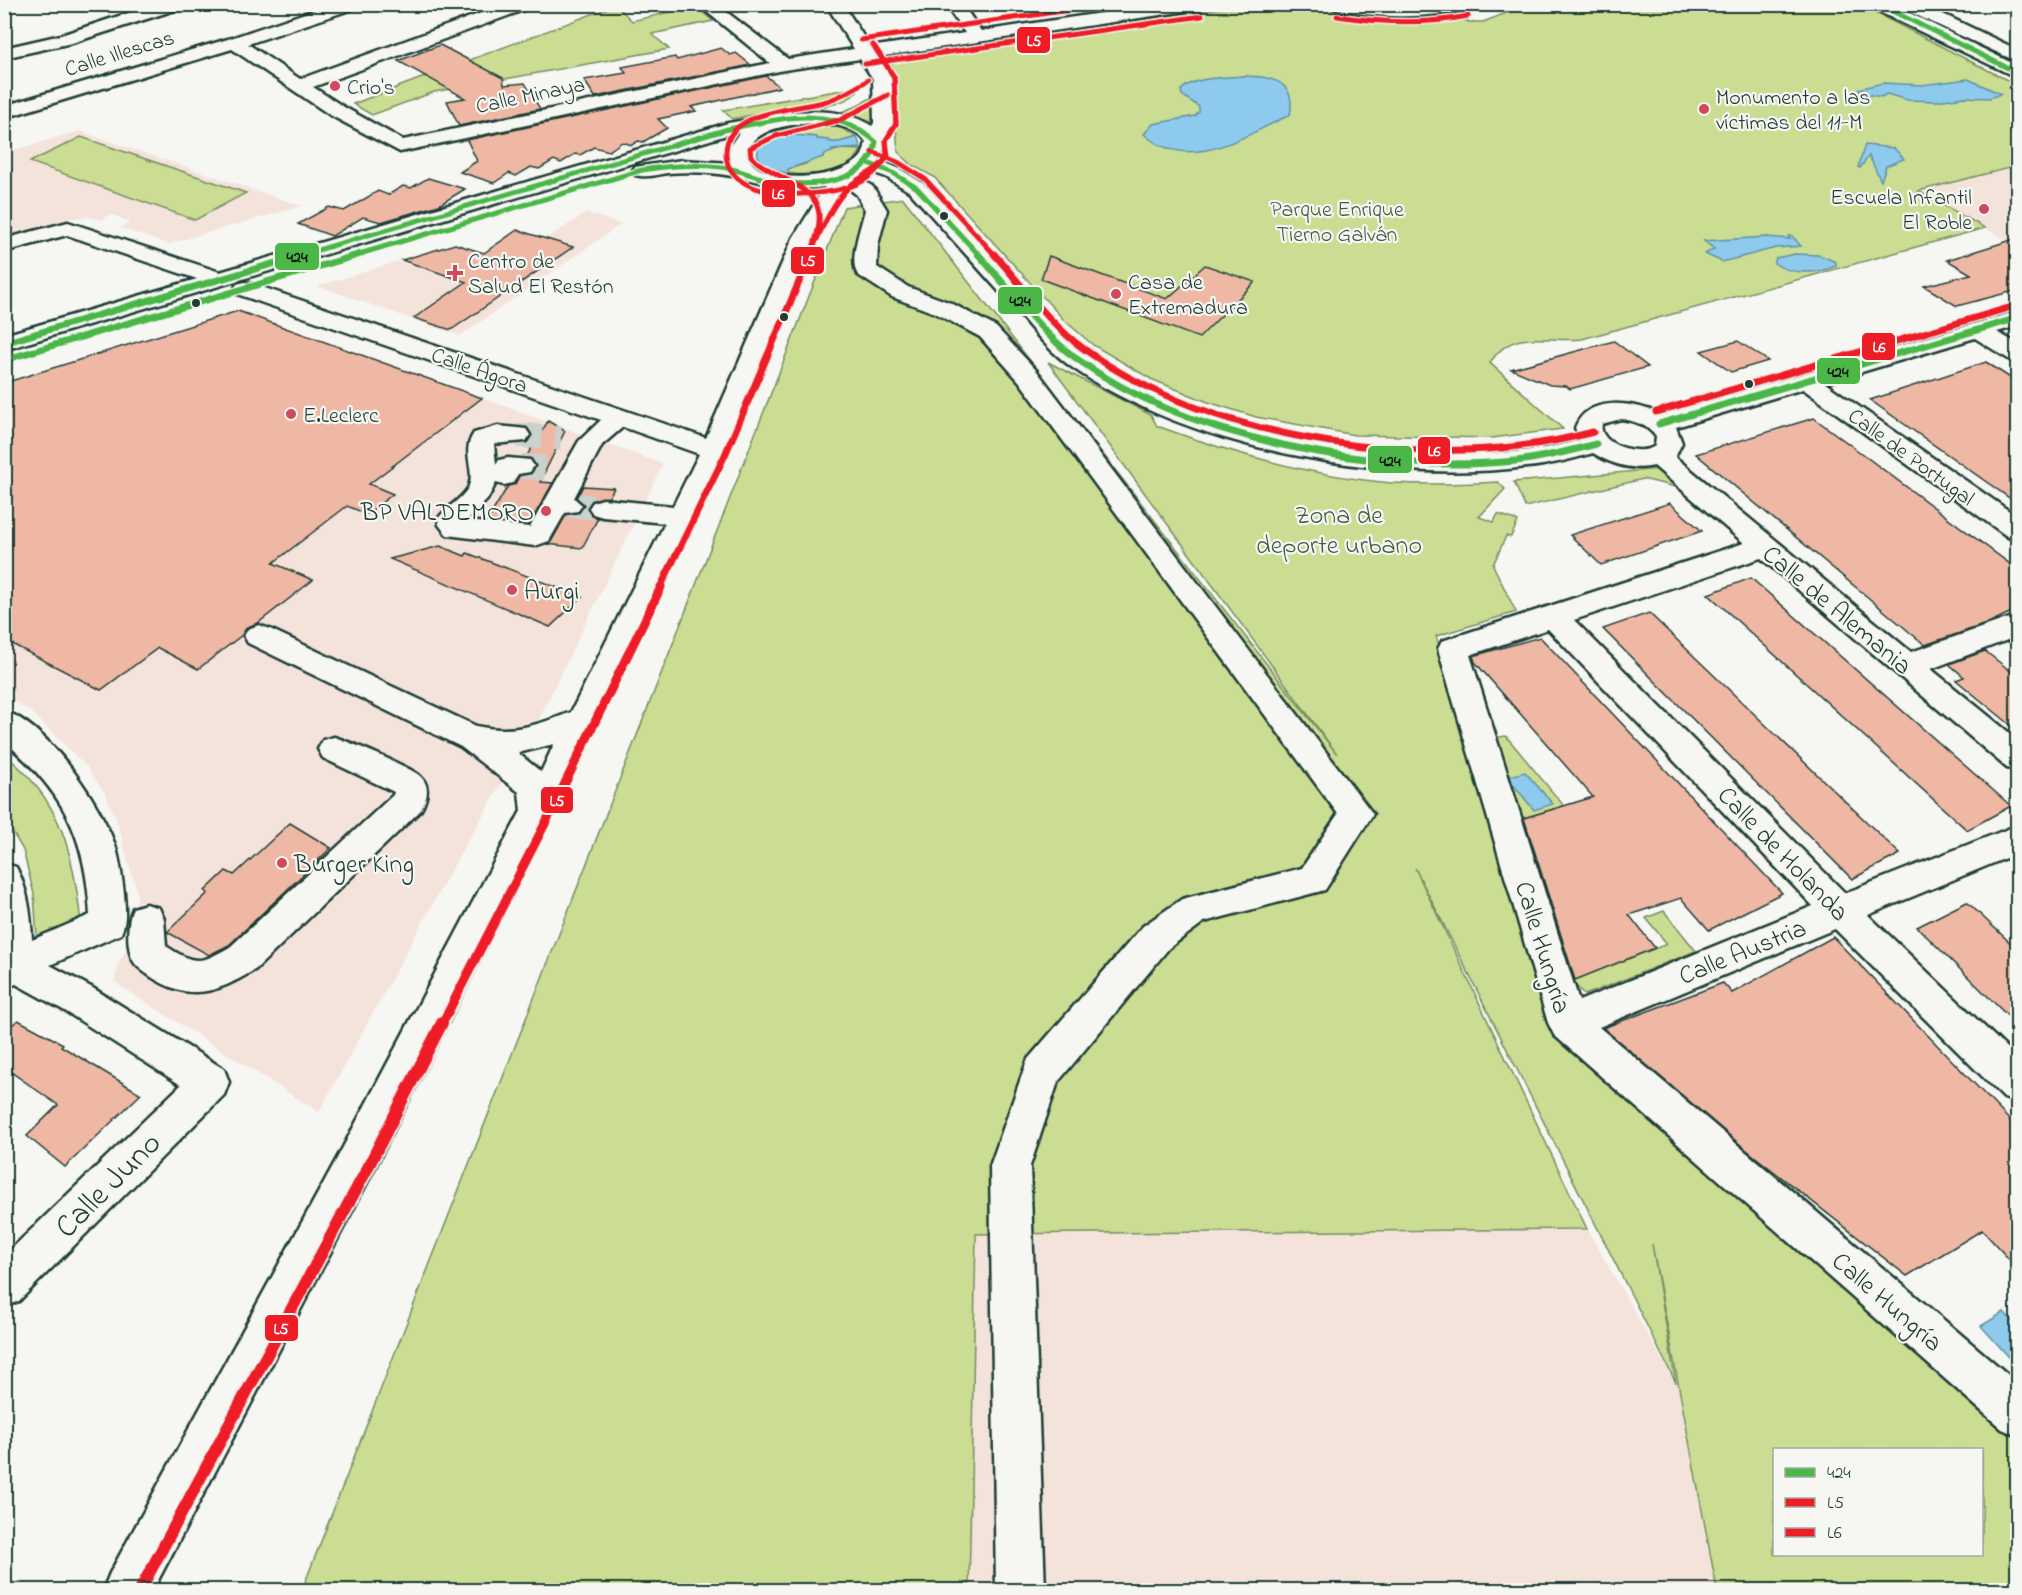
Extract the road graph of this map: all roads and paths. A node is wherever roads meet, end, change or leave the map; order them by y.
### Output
1 (175, 4) edge
2 (350, 4) edge
3 (523, 4) edge
4 (705, 4) edge
5 (834, 4) edge
6 (953, 4) edge
7 (1046, 4) edge
8 (1200, 4) edge
9 (1377, 4) edge
10 (1465, 4) edge
11 (1877, 4) edge
12 (1907, 4) edge
13 (1941, 4) edge
14 (1348, 5) edge
15 (1152, 7) edge
16 (1403, 10) junction
17 (1061, 23) junction
18 (975, 35) junction
19 (2018, 40) edge
20 (234, 43) junction
21 (863, 52) junction
22 (4, 53) edge
23 (2018, 57) edge
24 (784, 65) junction
25 (2018, 73) edge
26 (297, 86) junction
27 (881, 86) junction
28 (4, 112) edge
29 (811, 117) junction
30 (787, 120) junction
31 (874, 137) junction
32 (851, 172) junction
33 (756, 175) junction
34 (804, 238) junction
35 (4, 246) edge
36 (219, 279) junction
37 (245, 289) junction
38 (2018, 318) edge
39 (1978, 330) junction
40 (4, 343) edge
41 (2018, 355) edge
42 (4, 360) edge
43 (1807, 381) junction
44 (619, 417) junction
45 (1659, 424) junction
46 (1596, 444) junction
47 (714, 450) junction
48 (533, 455) junction
49 (583, 456) junction
50 (1659, 457) junction
51 (603, 508) tunnel mouth
52 (682, 516) junction
53 (2018, 531) edge
54 (479, 532) junction
55 (1763, 547) junction
56 (1554, 617) junction
57 (2018, 625) edge
58 (260, 636) dead end
59 (1906, 666) junction
60 (582, 720) junction
61 (4, 723) edge
62 (472, 738) junction
63 (334, 749) dead end
64 (2018, 759) edge
65 (538, 811) junction
66 (2018, 838) edge
67 (4, 877) edge
68 (1840, 911) junction
69 (146, 919) dead end
70 (9, 968) edge
71 (1566, 1023) junction
72 (2018, 1085) edge
73 (4, 1286) edge
74 (2018, 1413) edge
75 (127, 1590) edge
76 (1021, 1590) edge

1 - 22 main road
2 - 20 main road, Calle Illescas
3 - 26 main road
4 - 24 main road
5 - 21 main road
6 - 18 main road
7 - 17 main road
8 - 15 main road, Calle Minaya
9 - 16 main road
10 - 16 main road
11 - 25 main road
12 - 23 main road
13 - 19 main road
14 - 16 main road
15 - 17 main road, Calle Minaya
17 - 18 main road, Calle Minaya
18 - 21 main road, Calle Minaya
20 - 26 main road, Calle Minaya
20 - 28 main road, Calle Illescas
21 - 24 main road, Calle Minaya
21 - 27 main road
24 - 26 main road, Calle Minaya
27 - 29 main road
27 - 31 main road
29 - 30 main road
29 - 31 main road
30 - 33 main road
30 - 36 main road
31 - 32 main road
32 - 33 main road
32 - 34 main road
32 - 46 main road
32 - 76 main road
33 - 34 main road
33 - 37 main road
34 - 47 main road
35 - 36 main road
36 - 40 main road
37 - 42 main road
37 - 44 main road, Calle Ágora
38 - 39 main road
39 - 41 main road
39 - 43 main road
43 - 45 main road
43 - 53 main road, Calle de Portugal
44 - 47 main road, Calle Ágora
44 - 49 main road
45 - 46 main road
45 - 50 main road
46 - 50 main road
47 - 52 main road
48 - 49 main road
48 - 49 main road
48 - 54 main road
48 - 54 main road
49 - 54 main road
50 - 55 main road, Calle de Alemania
51 - 52 main road
52 - 60 main road
55 - 56 main road, Calle Hungría
55 - 59 main road, Calle de Alemania
56 - 68 main road, Calle de Holanda
56 - 71 main road, Calle Hungría
57 - 59 main road
58 - 62 main road
59 - 64 main road, Calle de Alemania
60 - 62 main road
60 - 65 main road
61 - 70 main road
62 - 65 main road
63 - 69 main road
65 - 75 main road
66 - 68 main road, Calle Austria
67 - 70 main road
68 - 71 main road, Calle Austria
68 - 72 main road, Calle de Holanda
70 - 73 main road, Calle Juno
71 - 74 main road, Calle Hungría

